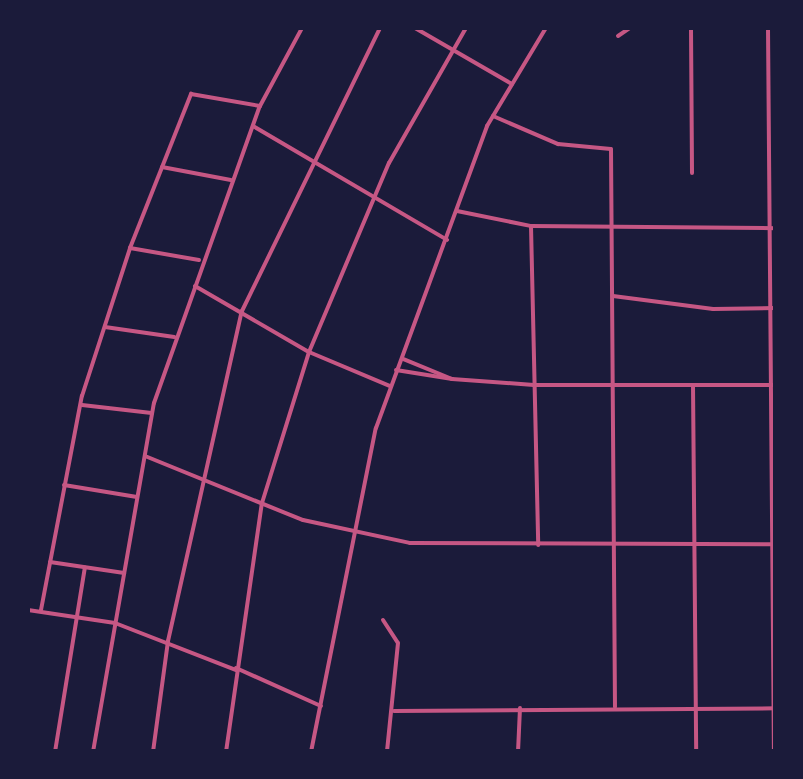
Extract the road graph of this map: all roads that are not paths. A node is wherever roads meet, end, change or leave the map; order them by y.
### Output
1 (302, 28) edge
2 (380, 28) edge
3 (415, 28) edge
4 (466, 28) edge
5 (546, 28) edge
6 (630, 28) edge
7 (691, 28) edge
8 (768, 28) edge
9 (618, 36) dead end
10 (453, 50) junction
11 (772, 78) edge
12 (512, 84) junction
13 (260, 106) junction
14 (493, 116) junction
15 (252, 126) junction
16 (773, 146) edge
17 (314, 161) junction
18 (162, 167) junction
19 (692, 172) dead end
20 (231, 180) junction
21 (374, 197) junction
22 (456, 211) junction
23 (531, 226) junction
24 (612, 226) junction
25 (774, 228) edge
26 (447, 240) junction
27 (130, 248) junction
28 (202, 260) junction
29 (193, 285) junction
30 (613, 296) junction
31 (774, 308) edge
32 (242, 312) junction
33 (106, 327) junction
34 (174, 337) junction
35 (309, 352) junction
36 (401, 358) junction
37 (396, 370) junction
38 (452, 379) junction
39 (534, 385) junction
40 (614, 385) junction
41 (693, 385) junction
42 (774, 385) edge
43 (390, 386) junction
44 (80, 405) junction
45 (152, 413) junction
46 (144, 456) junction
47 (204, 480) junction
48 (64, 485) junction
49 (137, 497) junction
50 (262, 503) junction
51 (353, 532) junction
52 (538, 544) junction
53 (616, 544) junction
54 (694, 544) junction
55 (774, 544) edge
56 (49, 562) junction
57 (85, 568) junction
58 (124, 573) junction
59 (28, 610) edge
60 (41, 610) junction
61 (77, 616) junction
62 (383, 620) dead end
63 (115, 623) junction
64 (775, 626) edge
65 (168, 642) junction
66 (236, 669) junction
67 (321, 706) junction
68 (616, 707) junction
69 (520, 708) junction
70 (695, 708) junction
71 (775, 708) edge
72 (394, 711) junction
73 (54, 752) edge
74 (93, 752) edge
75 (153, 752) edge
76 (226, 752) edge
77 (311, 752) edge
78 (387, 752) edge
79 (518, 752) edge
80 (696, 752) edge
81 (774, 752) edge

1 - 13 street
2 - 17 street
3 - 10 street
4 - 10 street
5 - 12 street
6 - 9 street
7 - 19 street
8 - 11 street
10 - 12 street
10 - 21 street
11 - 16 street
12 - 14 street
13 - 15 street
13 - 18 street
14 - 22 street
14 - 24 street
15 - 17 street
15 - 20 street
16 - 25 street
17 - 21 street
17 - 32 street
18 - 20 street
18 - 27 street
20 - 28 street
21 - 26 street
21 - 35 street
22 - 23 street
22 - 26 street
23 - 24 street
23 - 39 street
24 - 25 street
24 - 30 street
25 - 31 street
26 - 36 street
27 - 28 street
27 - 33 street
28 - 29 street
29 - 32 street
29 - 34 street
30 - 31 street
30 - 40 street
31 - 42 street
32 - 35 street
32 - 47 street
33 - 34 street
33 - 44 street
34 - 45 street
35 - 43 street
35 - 50 street
36 - 37 street
36 - 38 street
37 - 38 street
37 - 43 street
38 - 39 street
39 - 40 street
39 - 52 street
40 - 41 street
40 - 53 street
41 - 42 street
41 - 54 street
42 - 55 street
43 - 51 street
44 - 45 street
44 - 48 street
45 - 46 street
46 - 47 street
46 - 49 street
47 - 50 street
47 - 65 street
48 - 49 street
48 - 56 street
49 - 58 street
50 - 51 street
50 - 66 street
51 - 52 street
51 - 67 street
52 - 53 street
53 - 54 street
53 - 68 street
54 - 55 street
54 - 70 street
55 - 64 street
56 - 57 street
56 - 60 street
57 - 58 street
57 - 61 street
58 - 63 street
59 - 60 street
60 - 61 street
61 - 63 street
61 - 73 street
62 - 72 street
63 - 65 street
63 - 74 street
64 - 71 street
65 - 66 street
65 - 75 street
66 - 67 street
66 - 76 street
67 - 77 street
68 - 69 street
68 - 70 street
69 - 72 street
69 - 79 street
70 - 71 street
70 - 80 street
71 - 81 street
72 - 78 street

